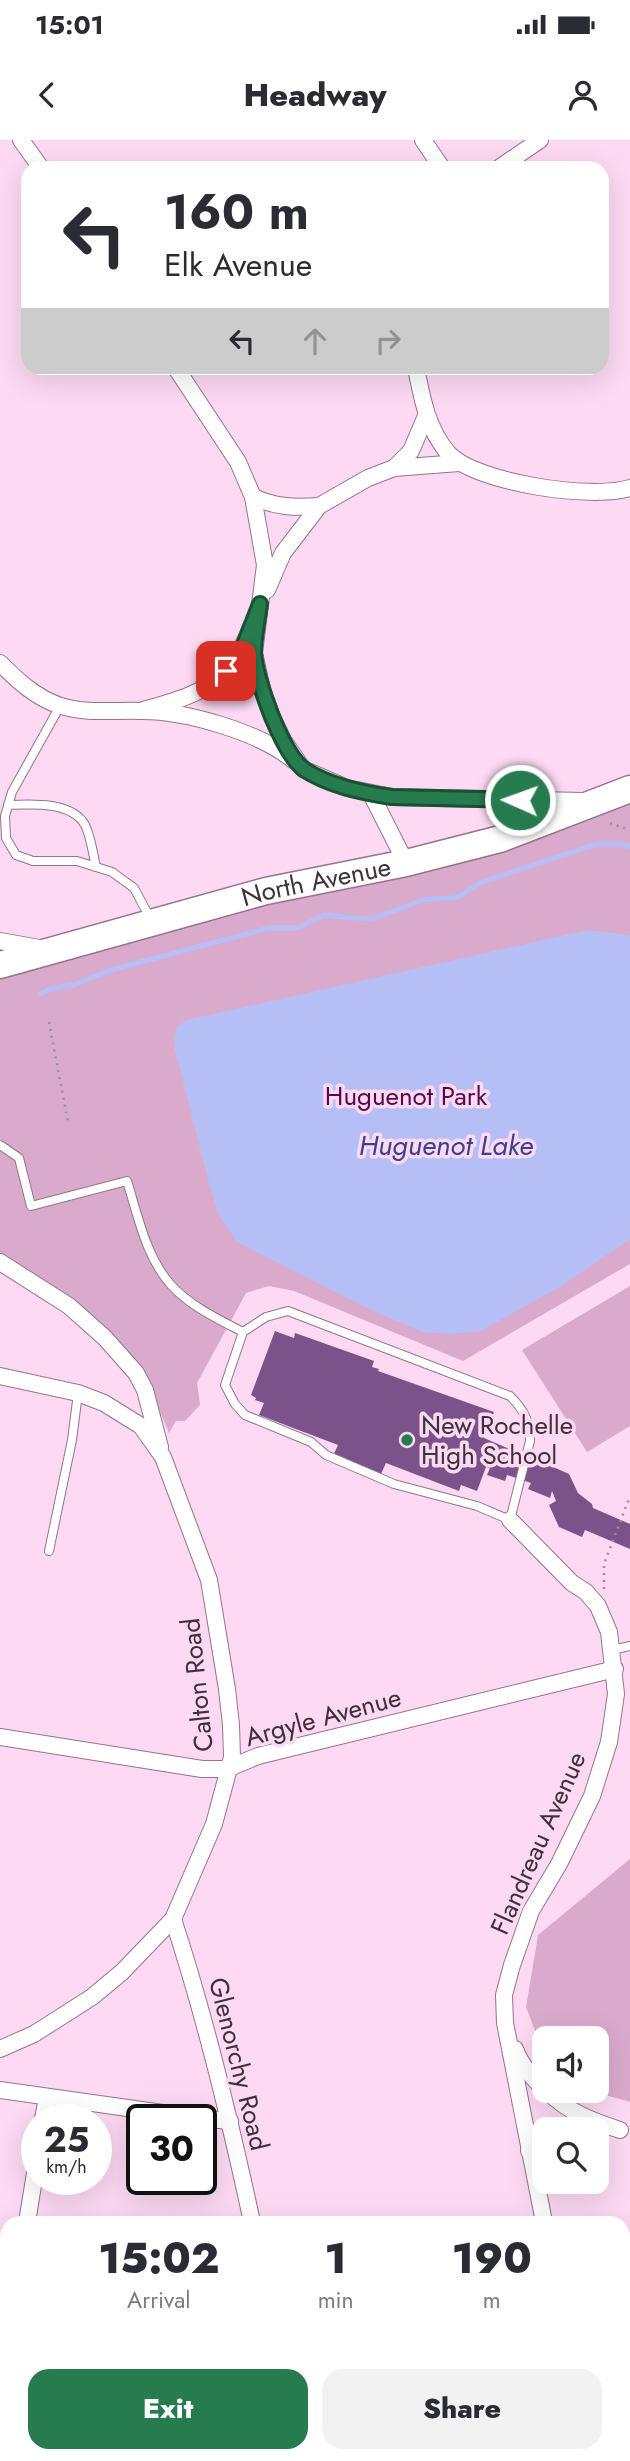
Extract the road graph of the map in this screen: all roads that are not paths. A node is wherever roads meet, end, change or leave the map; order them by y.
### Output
1 (22, 140) edge
2 (423, 140) edge
3 (540, 140) edge
4 (36, 161) edge
5 (437, 161) edge
6 (509, 161) edge
7 (181, 375) edge
8 (417, 375) edge
9 (426, 416) junction
10 (459, 463) junction
11 (394, 468) junction
12 (630, 488) edge
13 (253, 497) junction
14 (318, 506) junction
15 (260, 604) junction
16 (0, 663) edge
17 (60, 706) junction
18 (140, 711) junction
19 (303, 769) junction
20 (630, 789) edge
21 (371, 794) junction
22 (8, 805) junction
23 (604, 813) junction
24 (406, 863) junction
25 (96, 867) junction
26 (153, 923) junction
27 (0, 941) edge
28 (51, 950) junction
29 (0, 965) edge
30 (0, 1145) edge
31 (0, 1262) edge
32 (243, 1332) junction
33 (0, 1376) edge
34 (78, 1393) junction
35 (163, 1457) junction
36 (510, 1520) junction
37 (49, 1552) dead end
38 (630, 1646) edge
39 (612, 1650) junction
40 (615, 1669) junction
41 (0, 1737) edge
42 (228, 1769) junction
43 (173, 1919) junction
44 (505, 2022) junction
45 (0, 2049) edge
46 (532, 2074) edge
47 (0, 2090) edge
48 (47, 2098) junction
49 (560, 2103) edge
50 (46, 2104) edge
51 (230, 2121) junction
52 (625, 2131) edge
53 (532, 2148) edge
54 (529, 2151) junction
55 (31, 2195) edge
56 (28, 2216) edge
57 (251, 2216) edge
58 (543, 2216) edge

1 - 4 street
2 - 5 street
3 - 6 street
7 - 13 street
8 - 9 street
9 - 10 street
9 - 11 street
10 - 11 street
10 - 12 street
11 - 14 street
13 - 14 street
13 - 15 street
14 - 15 street
15 - 18 street
15 - 19 street
16 - 17 street
17 - 18 street
17 - 22 lane
18 - 19 street
19 - 21 street
20 - 23 main road, North Avenue
21 - 23 street
21 - 24 street
22 - 25 lane
22 - 25 lane
23 - 24 main road, North Avenue
24 - 26 main road, North Avenue
25 - 26 lane
26 - 28 main road, North Avenue
27 - 28 street
28 - 29 main road, North Avenue
30 - 32 lane
31 - 35 street
32 - 36 lane
32 - 36 lane
33 - 34 street, Calton Road
34 - 35 street, Calton Road
34 - 37 lane
35 - 42 street, Calton Road
36 - 39 street, Flandreau Avenue
38 - 39 lane
39 - 40 street, Flandreau Avenue
40 - 42 street, Argyle Avenue
40 - 44 street, Flandreau Avenue
41 - 42 street, Argyle Avenue
42 - 43 street, Calton Road
43 - 45 street, Calton Road
43 - 51 street, Glenorchy Road
44 - 46 street
44 - 54 street, Flandreau Avenue
47 - 48 street
48 - 50 street
48 - 51 street
49 - 52 street
51 - 57 street, Glenorchy Road
53 - 54 street
54 - 58 street, Flandreau Avenue
55 - 56 street

